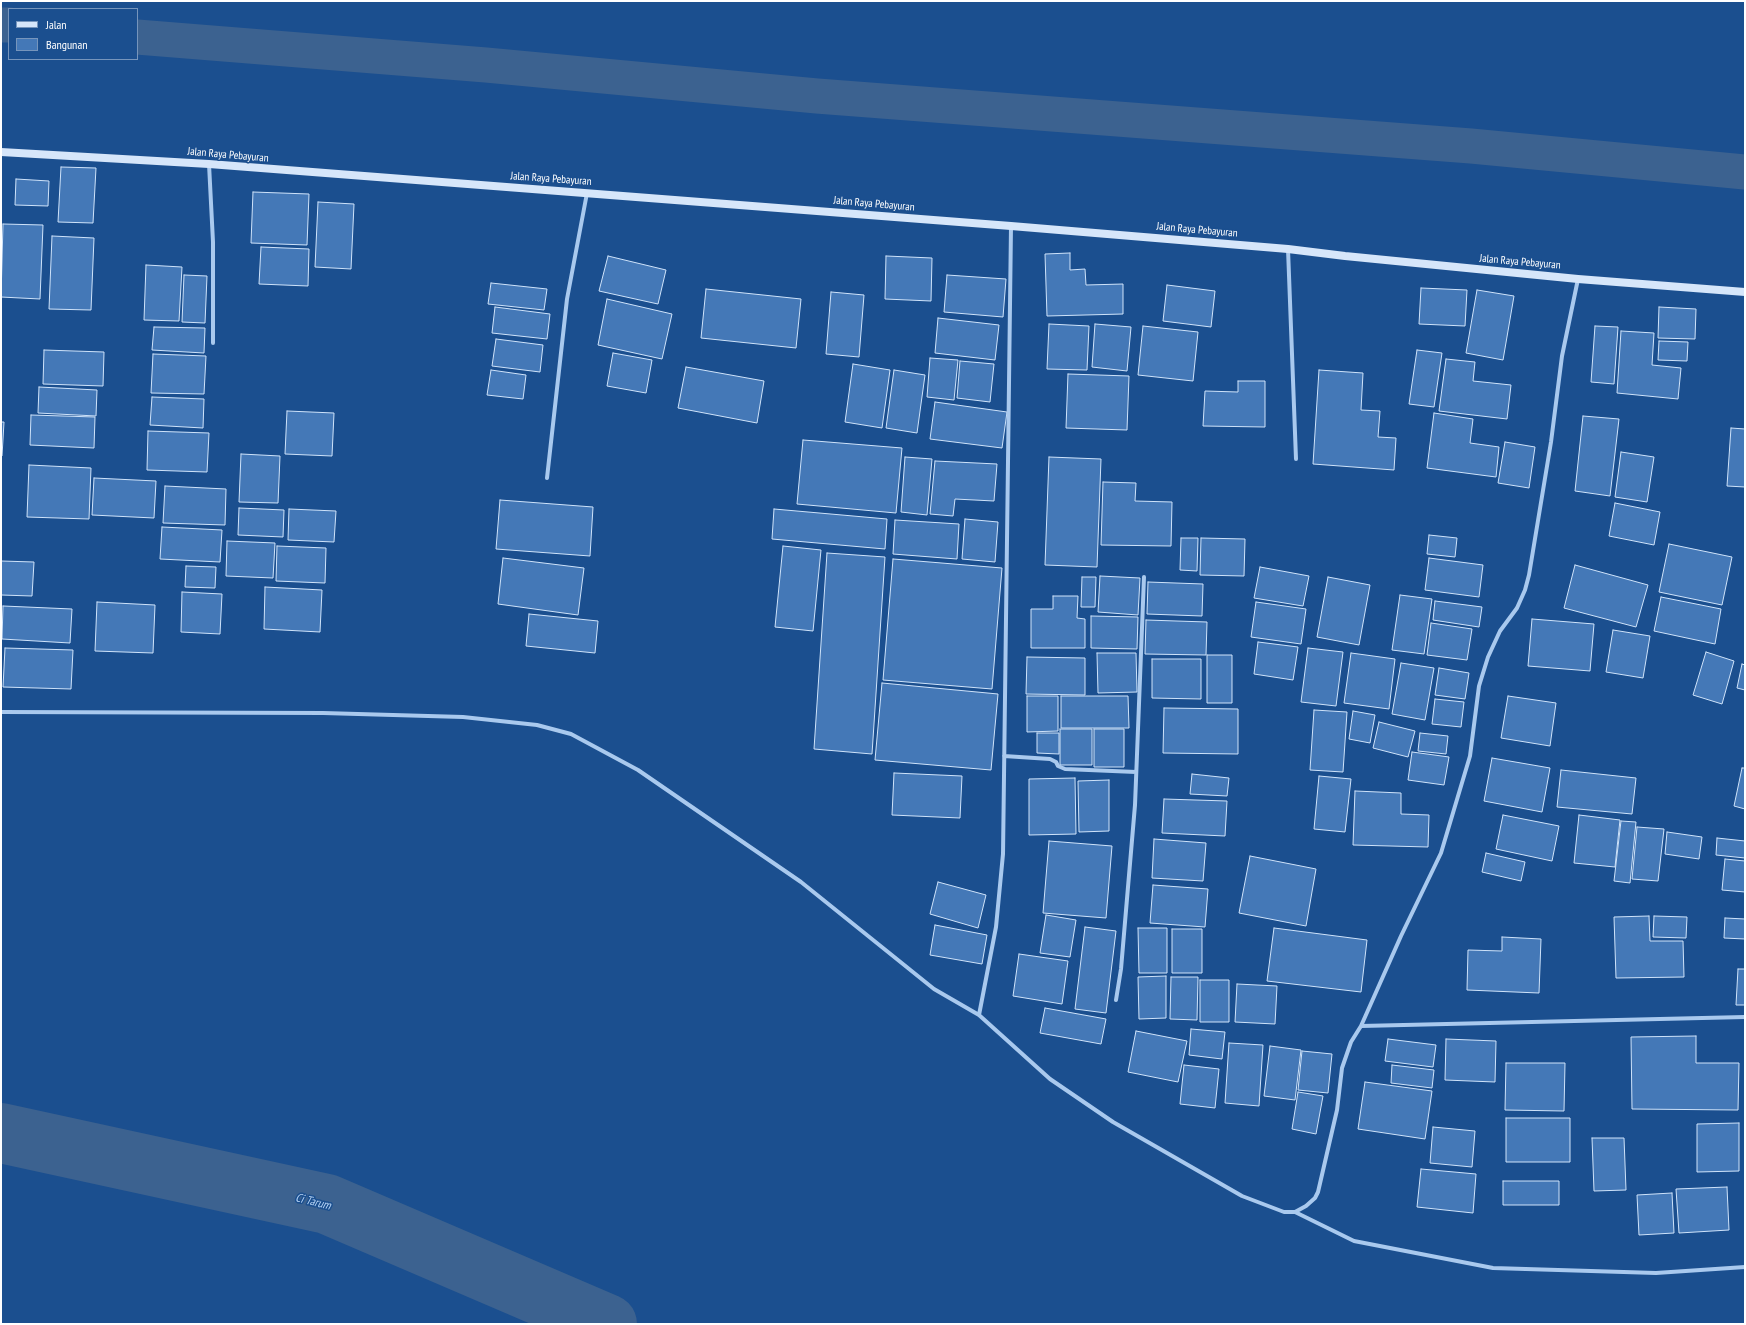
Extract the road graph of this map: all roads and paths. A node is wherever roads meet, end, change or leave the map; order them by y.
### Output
1 (1, 152) edge
2 (209, 164) junction
3 (587, 192) junction
4 (1011, 226) junction
5 (1288, 249) junction
6 (1578, 278) junction
7 (1745, 292) edge
8 (213, 342) dead end
9 (1296, 459) dead end
10 (547, 478) dead end
11 (1144, 577) dead end
12 (1, 712) edge
13 (1004, 756) junction
14 (1136, 772) junction
15 (1116, 1000) dead end
16 (979, 1015) junction
17 (1745, 1017) edge
18 (1362, 1026) junction
19 (1295, 1212) junction
20 (1745, 1267) edge

1 - 2 main road, Jalan Raya Pebayuran
2 - 3 main road, Jalan Raya Pebayuran
2 - 8 street
3 - 4 main road, Jalan Raya Pebayuran
3 - 10 street
4 - 5 main road, Jalan Raya Pebayuran
4 - 13 street
5 - 6 main road, Jalan Raya Pebayuran
5 - 9 street
6 - 7 main road, Jalan Raya Pebayuran
6 - 18 street
11 - 14 street
12 - 16 street
13 - 14 street
13 - 16 street
14 - 15 street
16 - 19 street
17 - 18 street
18 - 19 street
19 - 20 street

